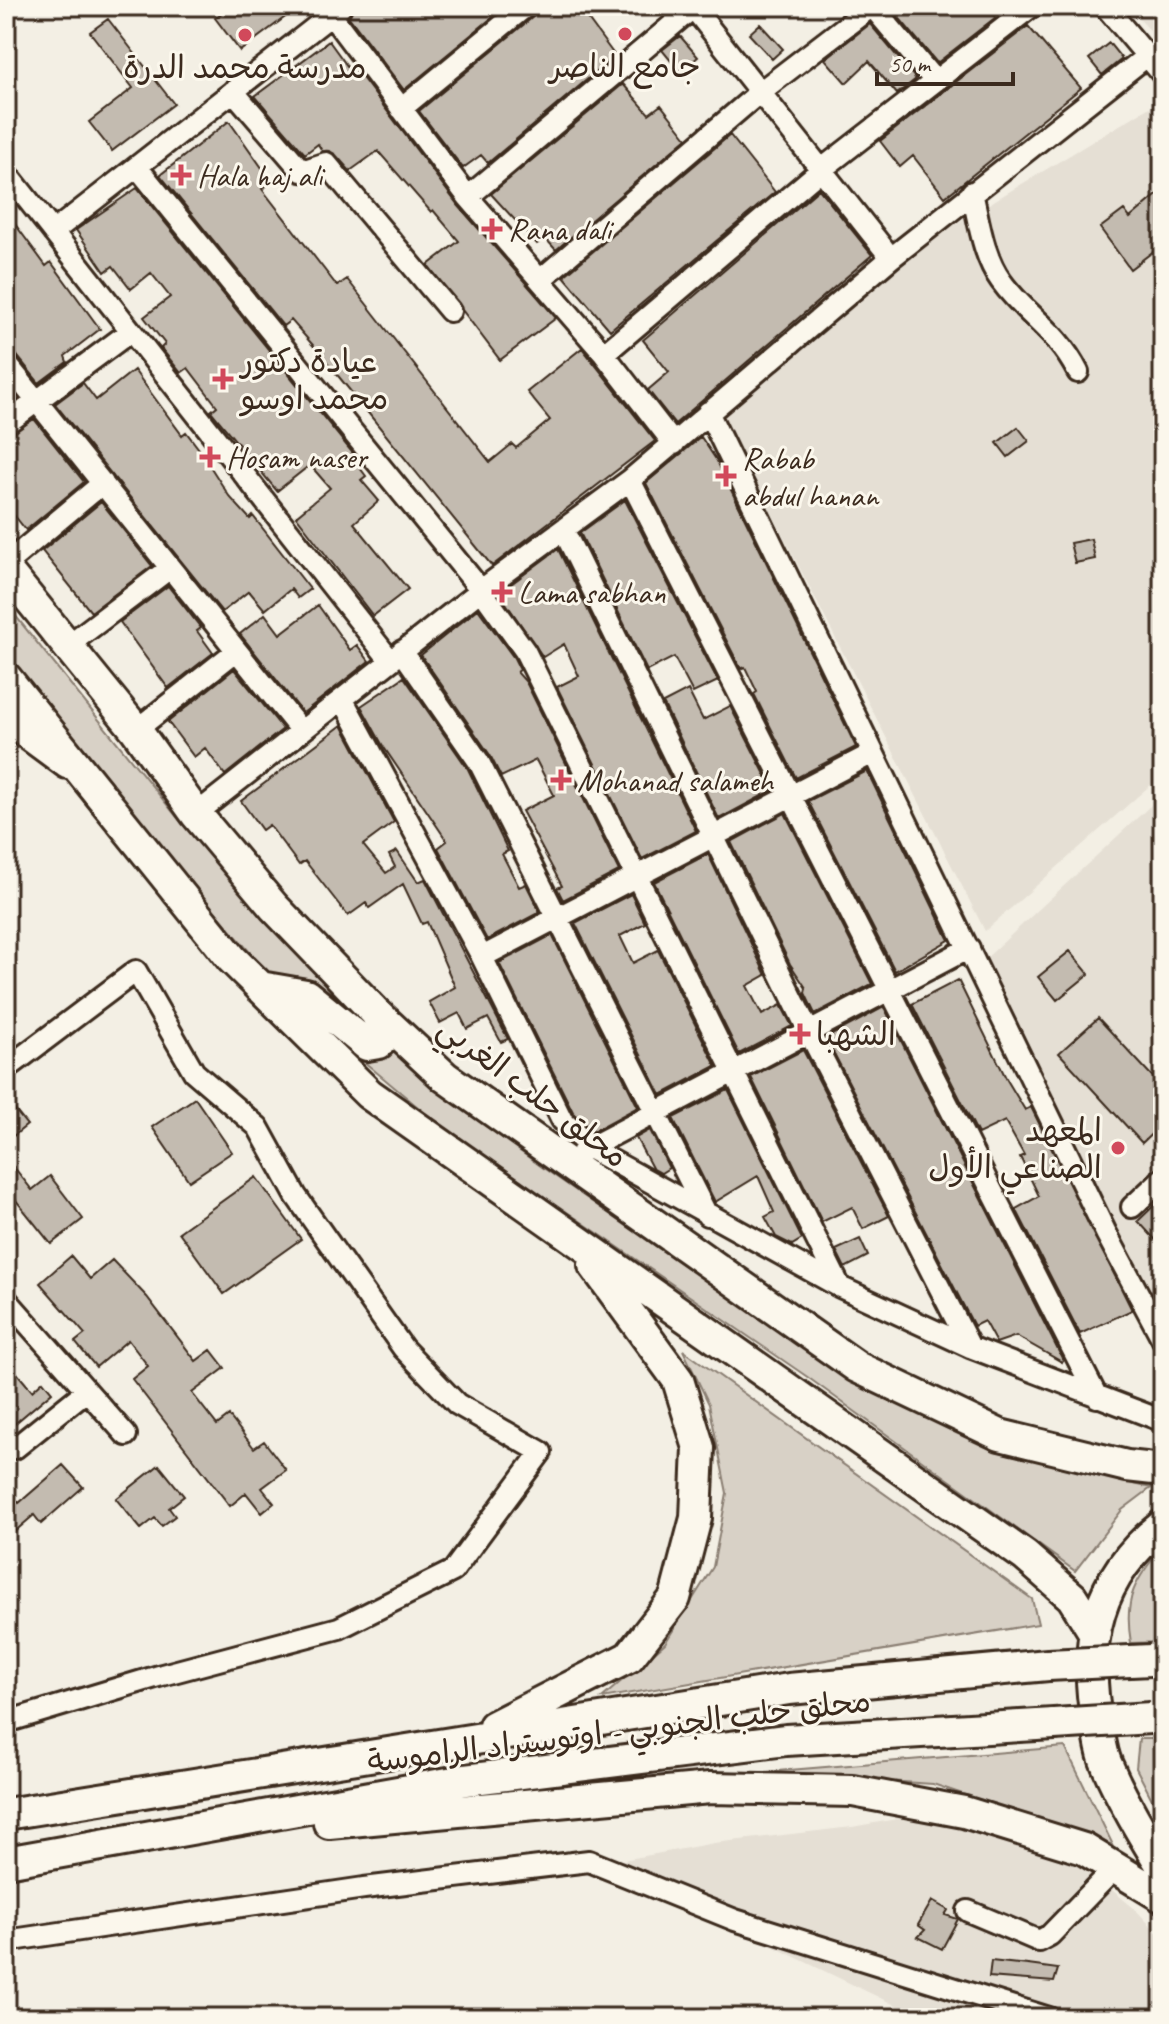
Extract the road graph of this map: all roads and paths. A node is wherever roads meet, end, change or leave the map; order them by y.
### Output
1 (526, 6) edge
2 (1032, 6) edge
3 (1105, 6) edge
4 (693, 7) edge
5 (337, 10) edge
6 (890, 12) edge
7 (1147, 56) junction
8 (1163, 75) edge
9 (935, 81) junction
10 (233, 91) junction
11 (760, 92) junction
12 (401, 109) junction
13 (137, 167) junction
14 (822, 169) junction
15 (6, 172) edge
16 (972, 192) junction
17 (468, 197) junction
18 (53, 232) junction
19 (891, 258) junction
20 (540, 280) junction
21 (450, 311) dead end
22 (131, 331) junction
23 (604, 354) junction
24 (6, 363) edge
25 (1078, 372) dead end
26 (36, 401) junction
27 (708, 412) junction
28 (6, 424) edge
29 (674, 444) junction
30 (630, 480) junction
31 (103, 483) junction
32 (564, 531) junction
33 (6, 564) edge
34 (170, 568) junction
35 (6, 570) edge
36 (481, 590) junction
37 (67, 646) junction
38 (236, 651) junction
39 (396, 656) junction
40 (6, 678) edge
41 (343, 700) junction
42 (6, 720) edge
43 (136, 730) junction
44 (301, 731) junction
45 (873, 753) junction
46 (89, 783) junction
47 (792, 796) junction
48 (196, 814) junction
49 (714, 837) junction
50 (639, 878) junction
51 (560, 919) junction
52 (969, 948) junction
53 (482, 957) junction
54 (260, 987) junction
55 (890, 992) junction
56 (375, 1012) junction
57 (810, 1034) junction
58 (6, 1069) edge
59 (735, 1071) junction
60 (657, 1113) junction
61 (591, 1149) junction
62 (557, 1159) junction
63 (1163, 1178) edge
64 (1132, 1207) dead end
65 (707, 1215) junction
66 (581, 1247) junction
67 (840, 1287) junction
68 (6, 1299) edge
69 (1163, 1340) edge
70 (970, 1347) junction
71 (86, 1391) junction
72 (1097, 1397) junction
73 (1163, 1421) edge
74 (126, 1435) dead end
75 (6, 1447) edge
76 (1163, 1470) edge
77 (1163, 1525) edge
78 (1094, 1632) junction
79 (1157, 1660) edge
80 (1157, 1718) edge
81 (6, 1722) edge
82 (470, 1738) junction
83 (6, 1814) edge
84 (1154, 1840) edge
85 (132, 1842) junction
86 (6, 1862) edge
87 (1115, 1868) junction
88 (1163, 1868) edge
89 (1163, 1897) edge
90 (968, 1911) dead end
91 (6, 1941) edge
92 (1049, 2018) edge

1 - 12 street
2 - 9 street
3 - 7 street
4 - 11 street
4 - 17 street
5 - 10 street
5 - 12 street
6 - 9 street
6 - 11 street
7 - 8 street
7 - 16 street
9 - 14 street
10 - 13 street
10 - 21 street
11 - 14 street
11 - 20 street
12 - 17 street
13 - 18 street
13 - 36 street
14 - 19 street
14 - 23 street
15 - 18 street
16 - 19 street
16 - 25 street
17 - 20 street
18 - 22 street
19 - 27 street
20 - 23 street
22 - 26 street
22 - 39 street
23 - 29 street
24 - 26 street
26 - 28 street
26 - 31 street
27 - 29 street
27 - 45 street
29 - 30 street
30 - 32 street
30 - 47 street
31 - 33 street
31 - 34 street
32 - 36 street
32 - 49 street
34 - 37 street
34 - 38 street
35 - 37 highway, محلق حلب الغربي
36 - 39 street
36 - 50 street
37 - 43 highway, محلق حلب الغربي
38 - 43 street
38 - 44 street
39 - 41 street
39 - 51 street
40 - 46 highway
41 - 44 street
41 - 53 street
42 - 46 main road
43 - 48 highway, محلق حلب الغربي
44 - 48 street
45 - 47 street
45 - 52 street
46 - 54 highway
47 - 49 street
47 - 55 street
48 - 56 highway, محلق حلب الغربي
49 - 50 street
49 - 57 street
50 - 51 street
50 - 59 street
51 - 53 street
51 - 60 street
52 - 55 street
52 - 69 street
53 - 61 street
54 - 56 highway
54 - 66 highway
55 - 57 street
55 - 72 street
56 - 62 highway, محلق حلب الغربي
57 - 59 street
57 - 70 street
58 - 81 street
59 - 60 street
59 - 67 street
60 - 61 street
60 - 65 street
61 - 62 street
61 - 65 street
62 - 76 highway, محلق حلب الغربي
63 - 64 street
65 - 67 street
66 - 78 highway
66 - 82 highway
67 - 70 street
68 - 71 street
70 - 72 street
71 - 74 street
71 - 75 street
72 - 73 street
77 - 78 highway
78 - 84 highway
79 - 82 highway, محلق حلب الجنوبي - اوتوستراد الراموسة, bridge
80 - 85 highway, محلق حلب الجنوبي - اوتوستراد الراموسة, bridge
82 - 83 highway, محلق حلب الجنوبي - اوتوستراد الراموسة
84 - 88 highway
85 - 86 highway, محلق حلب الجنوبي - اوتوستراد الراموسة
85 - 87 highway
87 - 89 highway
87 - 90 street
91 - 92 street

